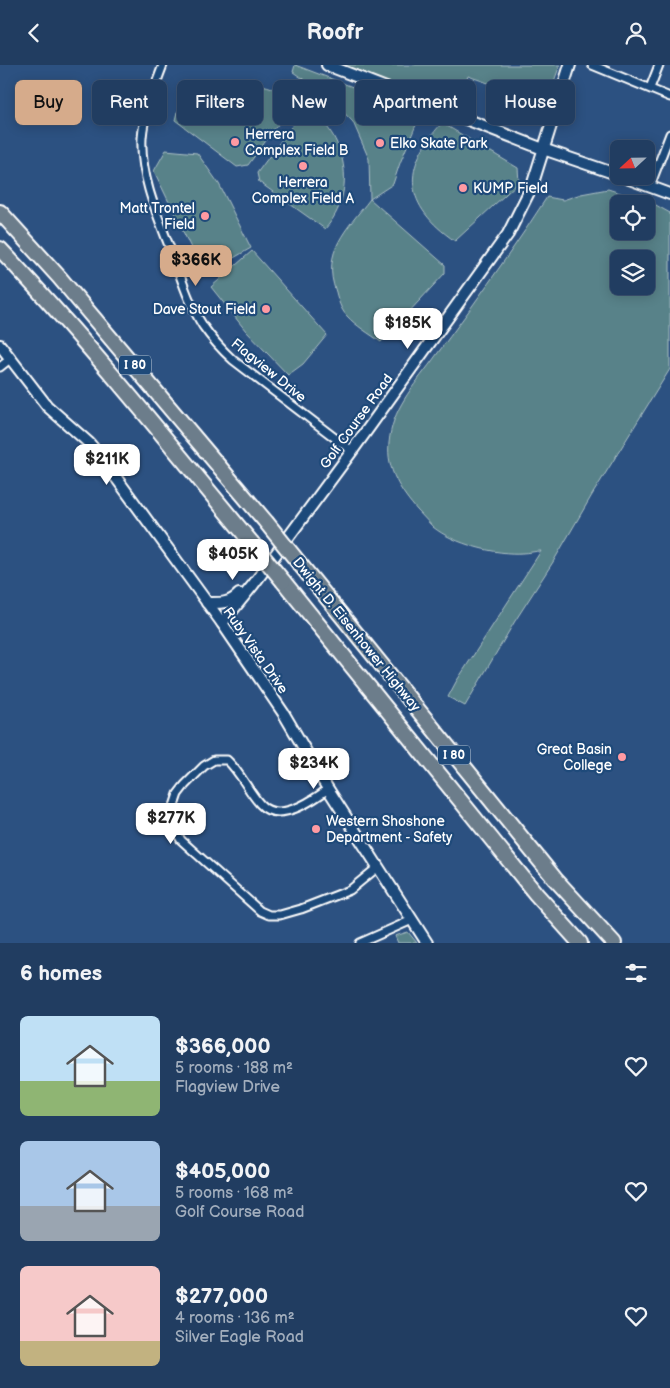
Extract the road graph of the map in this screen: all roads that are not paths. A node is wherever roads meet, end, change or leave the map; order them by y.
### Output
1 (163, 65) edge
2 (327, 65) edge
3 (570, 65) edge
4 (592, 65) edge
5 (658, 65) edge
6 (650, 89) junction
7 (670, 97) edge
8 (670, 134) edge
9 (543, 149) junction
10 (610, 172) edge
11 (647, 185) edge
12 (650, 186) junction
13 (670, 194) edge
14 (0, 212) edge
15 (0, 249) edge
16 (0, 345) edge
17 (10, 359) junction
18 (0, 367) edge
19 (352, 451) junction
20 (263, 571) junction
21 (207, 603) junction
22 (222, 623) junction
23 (328, 789) junction
24 (378, 867) junction
25 (412, 920) junction
26 (360, 943) edge
27 (427, 943) edge
28 (580, 943) edge
29 (614, 943) edge

1 - 19 street, Flagview Drive
2 - 9 street
3 - 9 street, Golf Course Road
4 - 6 street
5 - 6 street
6 - 7 street
8 - 12 street
9 - 10 street
9 - 19 street, Golf Course Road
11 - 12 street
12 - 13 street
14 - 29 highway, Dwight D. Eisenhower Highway / I 80, bridge
15 - 28 highway, Dwight D. Eisenhower Highway / I 80, bridge
16 - 17 street, Ruby Vista Drive
17 - 18 street
17 - 21 street, Ruby Vista Drive
19 - 20 street, Golf Course Road
20 - 21 street
20 - 22 street, Golf Course Road
21 - 22 street, Ruby Vista Drive
22 - 23 street, Ruby Vista Drive
23 - 24 street, Ruby Vista Drive
23 - 24 street
24 - 25 street, Ruby Vista Drive
25 - 26 street
25 - 27 street, Ruby Vista Drive

